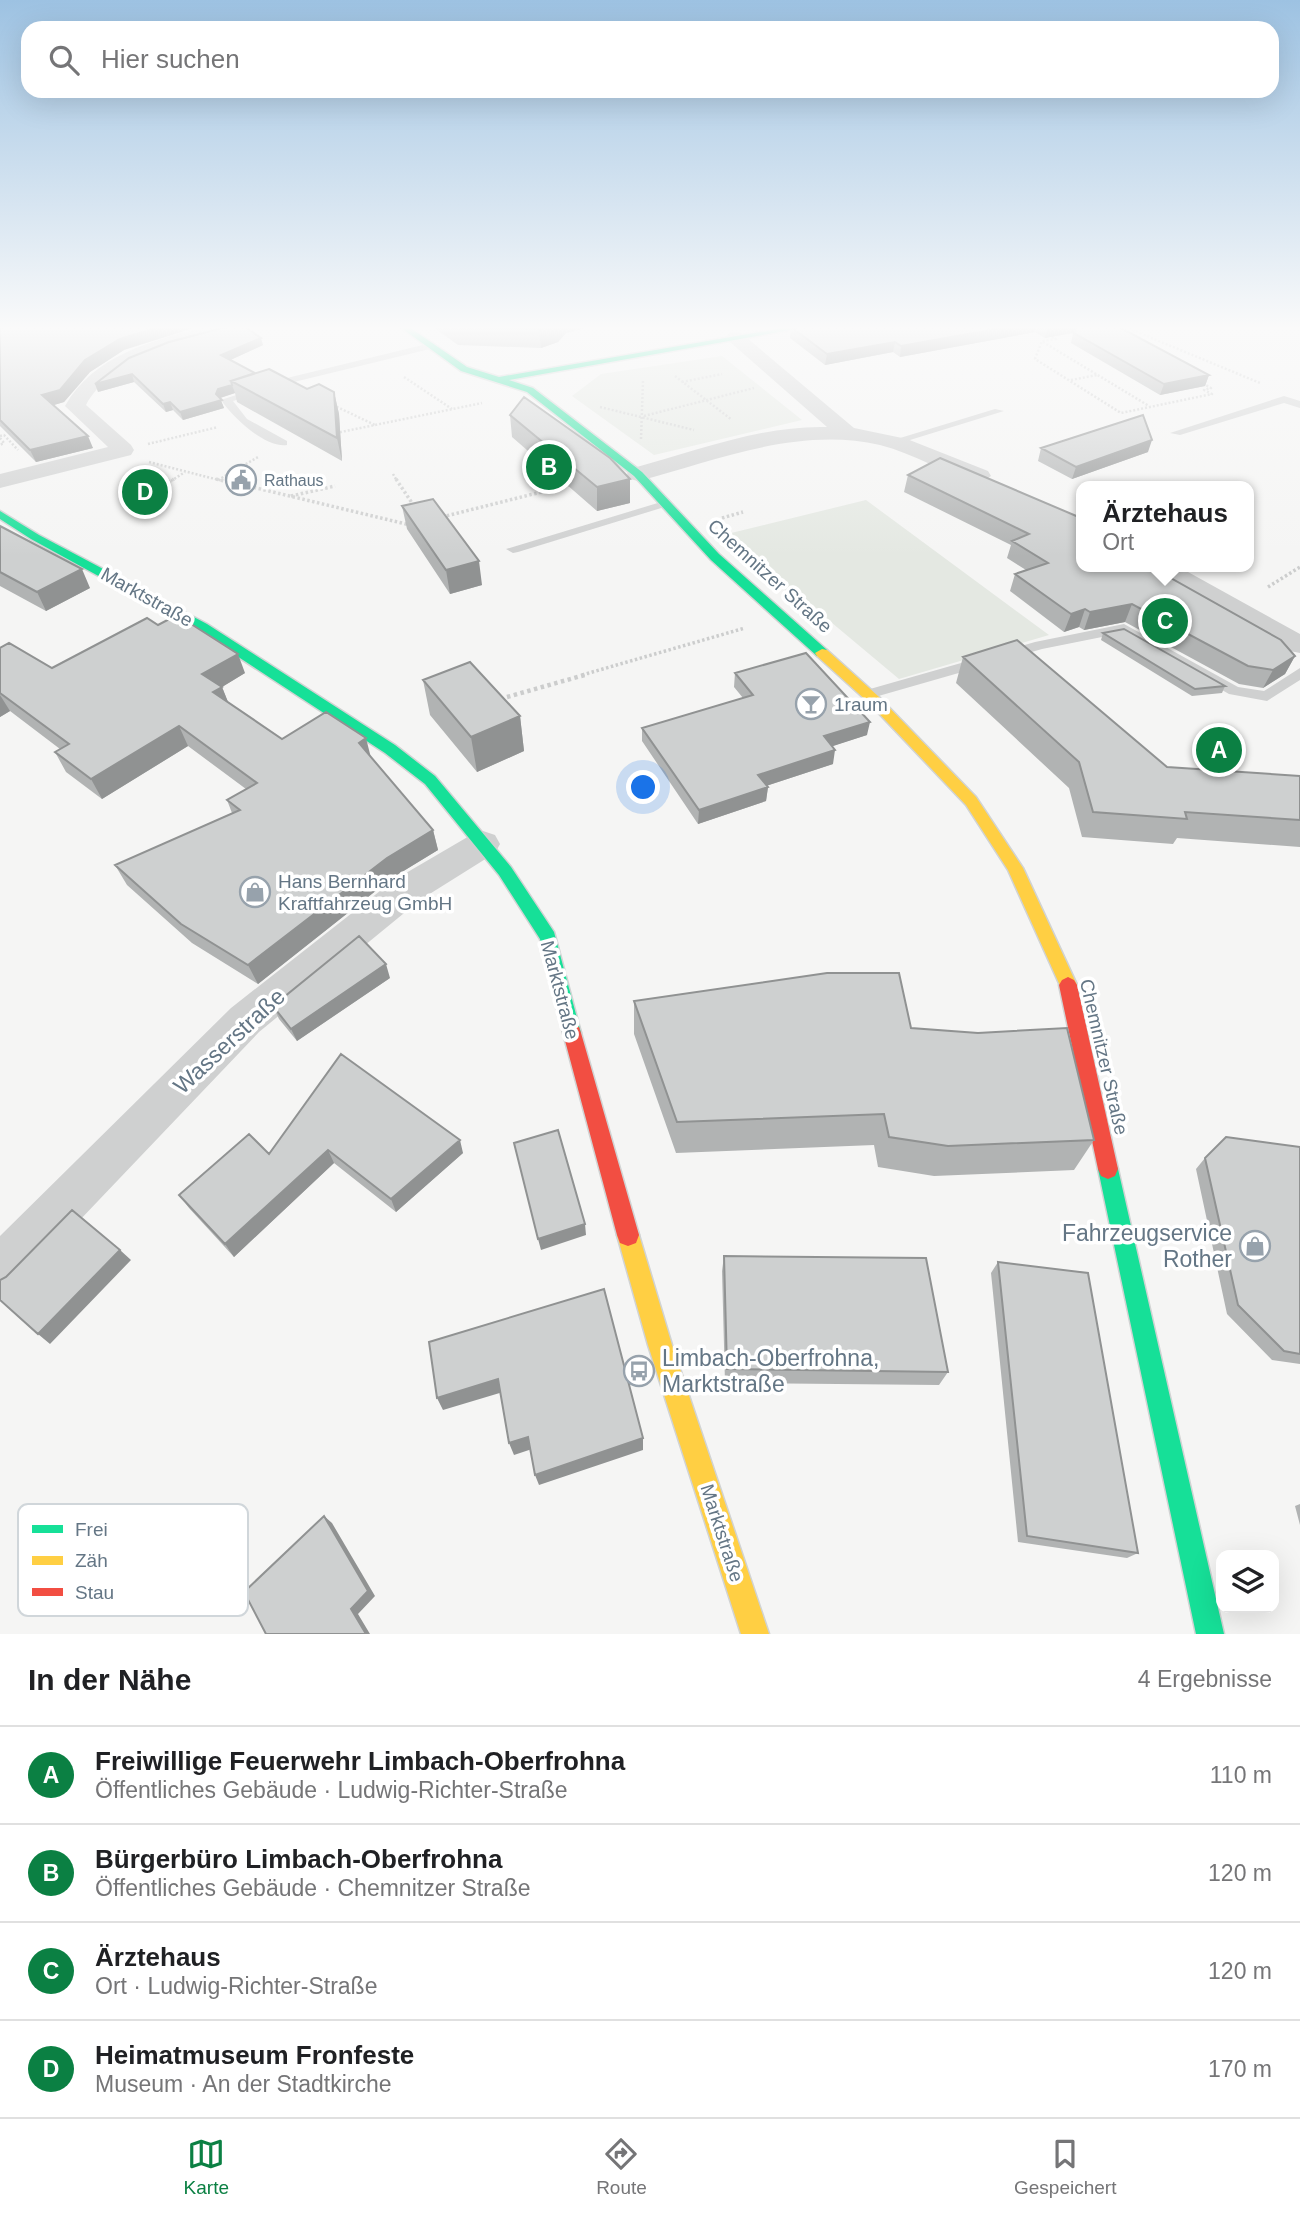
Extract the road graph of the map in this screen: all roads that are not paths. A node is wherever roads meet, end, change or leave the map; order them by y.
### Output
1 (77, 403) edge
2 (229, 403) edge
3 (549, 403) edge
4 (812, 403) edge
5 (1270, 403) edge
6 (999, 411) dead end
7 (1176, 433) dead end
8 (848, 434) junction
9 (893, 442) junction
10 (283, 443) edge
11 (638, 474) junction
12 (0, 481) edge
13 (1006, 487) edge
14 (665, 505) junction
15 (0, 514) edge
16 (513, 549) dead end
17 (1170, 572) edge
18 (1300, 645) edge
19 (1300, 673) edge
20 (868, 694) junction
21 (483, 844) junction
22 (0, 1269) edge
23 (755, 1634) edge
24 (1210, 1634) edge

1 - 12 street
2 - 10 lane
3 - 11 street, Chemnitzer Straße
4 - 8 street
5 - 7 lane
6 - 9 lane
8 - 9 street
8 - 11 street
9 - 13 street
11 - 14 street, Chemnitzer Straße
14 - 16 lane
14 - 20 street, Chemnitzer Straße
15 - 21 street, Marktstraße
17 - 18 street
19 - 20 lane
20 - 24 street, Chemnitzer Straße
21 - 22 street, Wasserstraße
21 - 23 street, Marktstraße

